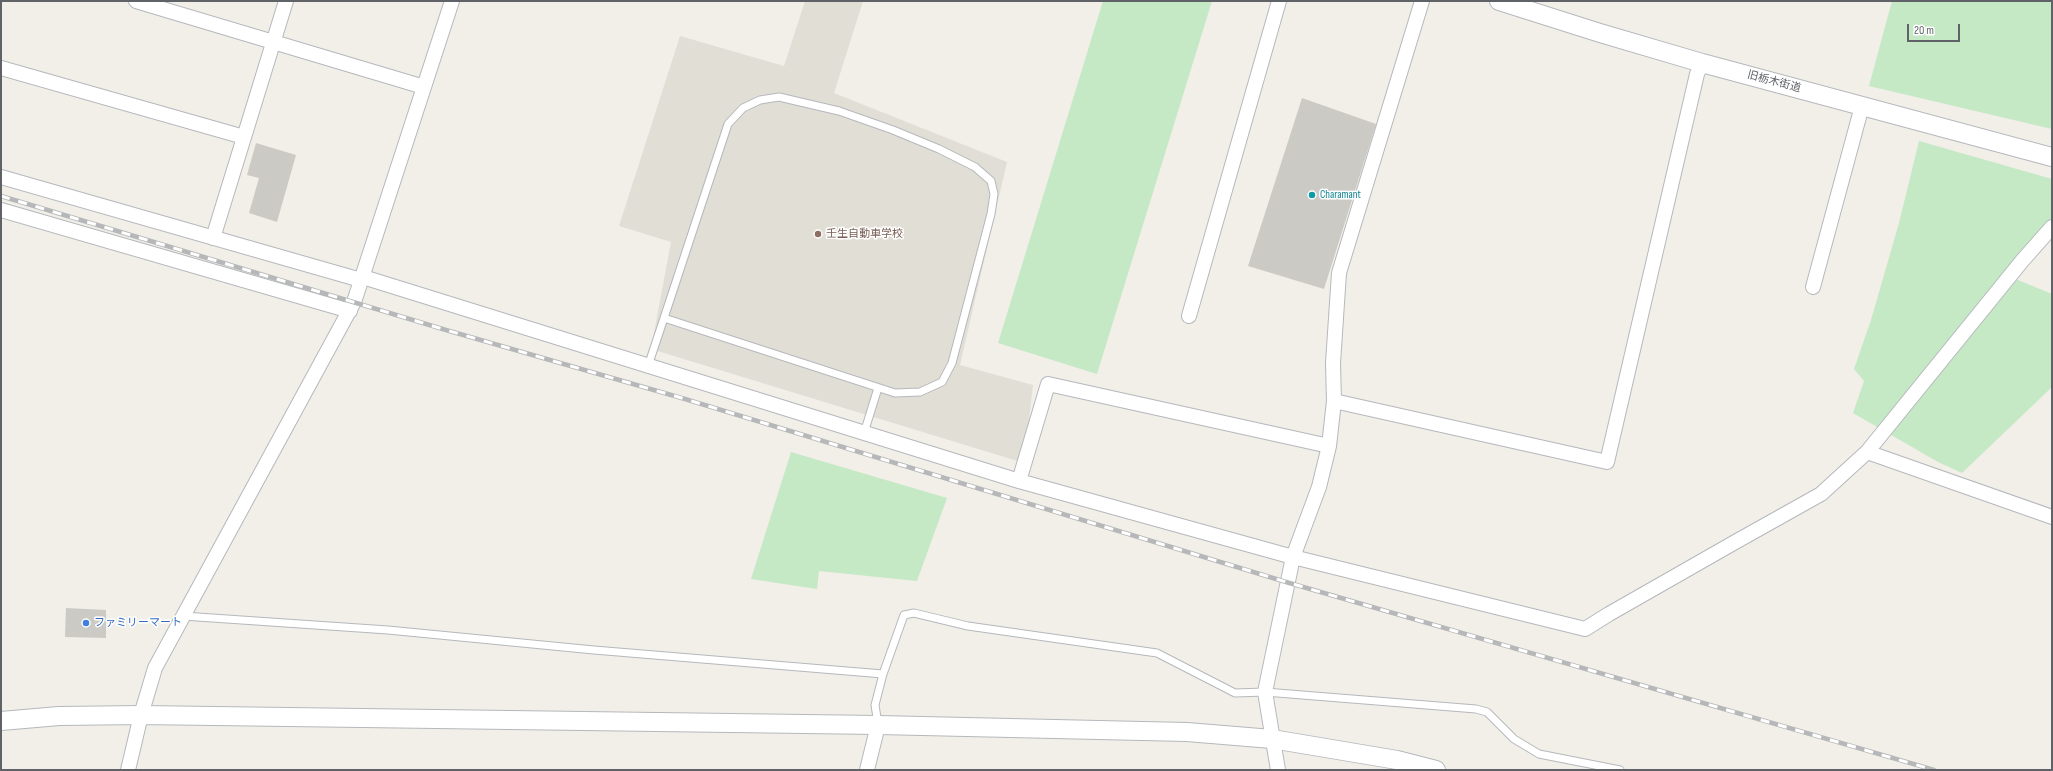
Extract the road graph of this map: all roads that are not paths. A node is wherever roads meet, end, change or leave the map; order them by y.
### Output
1 (136, 1) edge
2 (286, 1) edge
3 (452, 1) edge
4 (1279, 1) edge
5 (1422, 1) edge
6 (1499, 1) edge
7 (273, 42) junction
8 (1702, 63) junction
9 (1, 68) edge
10 (424, 87) junction
11 (1862, 106) junction
12 (244, 137) junction
13 (2052, 157) edge
14 (1, 177) edge
15 (1, 210) edge
16 (2052, 227) edge
17 (213, 238) junction
18 (362, 279) junction
19 (1813, 287) dead end
20 (350, 310) junction
21 (1189, 316) dead end
22 (664, 318) junction
23 (648, 366) junction
24 (878, 388) junction
25 (1334, 401) junction
26 (864, 433) junction
27 (1329, 446) junction
28 (1867, 452) junction
29 (1019, 481) junction
30 (2052, 517) edge
31 (1293, 557) junction
32 (183, 616) junction
33 (883, 674) junction
34 (1265, 692) junction
35 (141, 715) junction
36 (1, 720) edge
37 (878, 725) junction
38 (1272, 739) junction
39 (128, 770) edge
40 (867, 770) edge
41 (1278, 770) edge
42 (1436, 770) edge
43 (1620, 770) edge

1 - 7 street
2 - 7 street
3 - 10 street
4 - 21 street
5 - 25 street
6 - 8 street, 旧栃木街道
7 - 10 street
7 - 12 street
8 - 11 street, 旧栃木街道
8 - 25 street
9 - 12 street
10 - 18 street
11 - 13 street, 旧栃木街道
11 - 19 street
12 - 17 street
14 - 17 street
15 - 20 street
16 - 28 street
17 - 18 street
18 - 20 street
18 - 23 street
20 - 32 street
22 - 23 lane
22 - 24 lane
22 - 24 lane
23 - 26 street
24 - 26 lane
25 - 27 street
26 - 29 street
27 - 29 street
27 - 31 street
28 - 30 street
28 - 31 street
29 - 31 street
31 - 34 street
32 - 33 lane
32 - 35 street
33 - 34 lane
33 - 37 lane
34 - 38 street
34 - 43 lane
35 - 36 street
35 - 37 street
35 - 39 street
37 - 38 street
37 - 40 street
38 - 41 street
38 - 42 street

